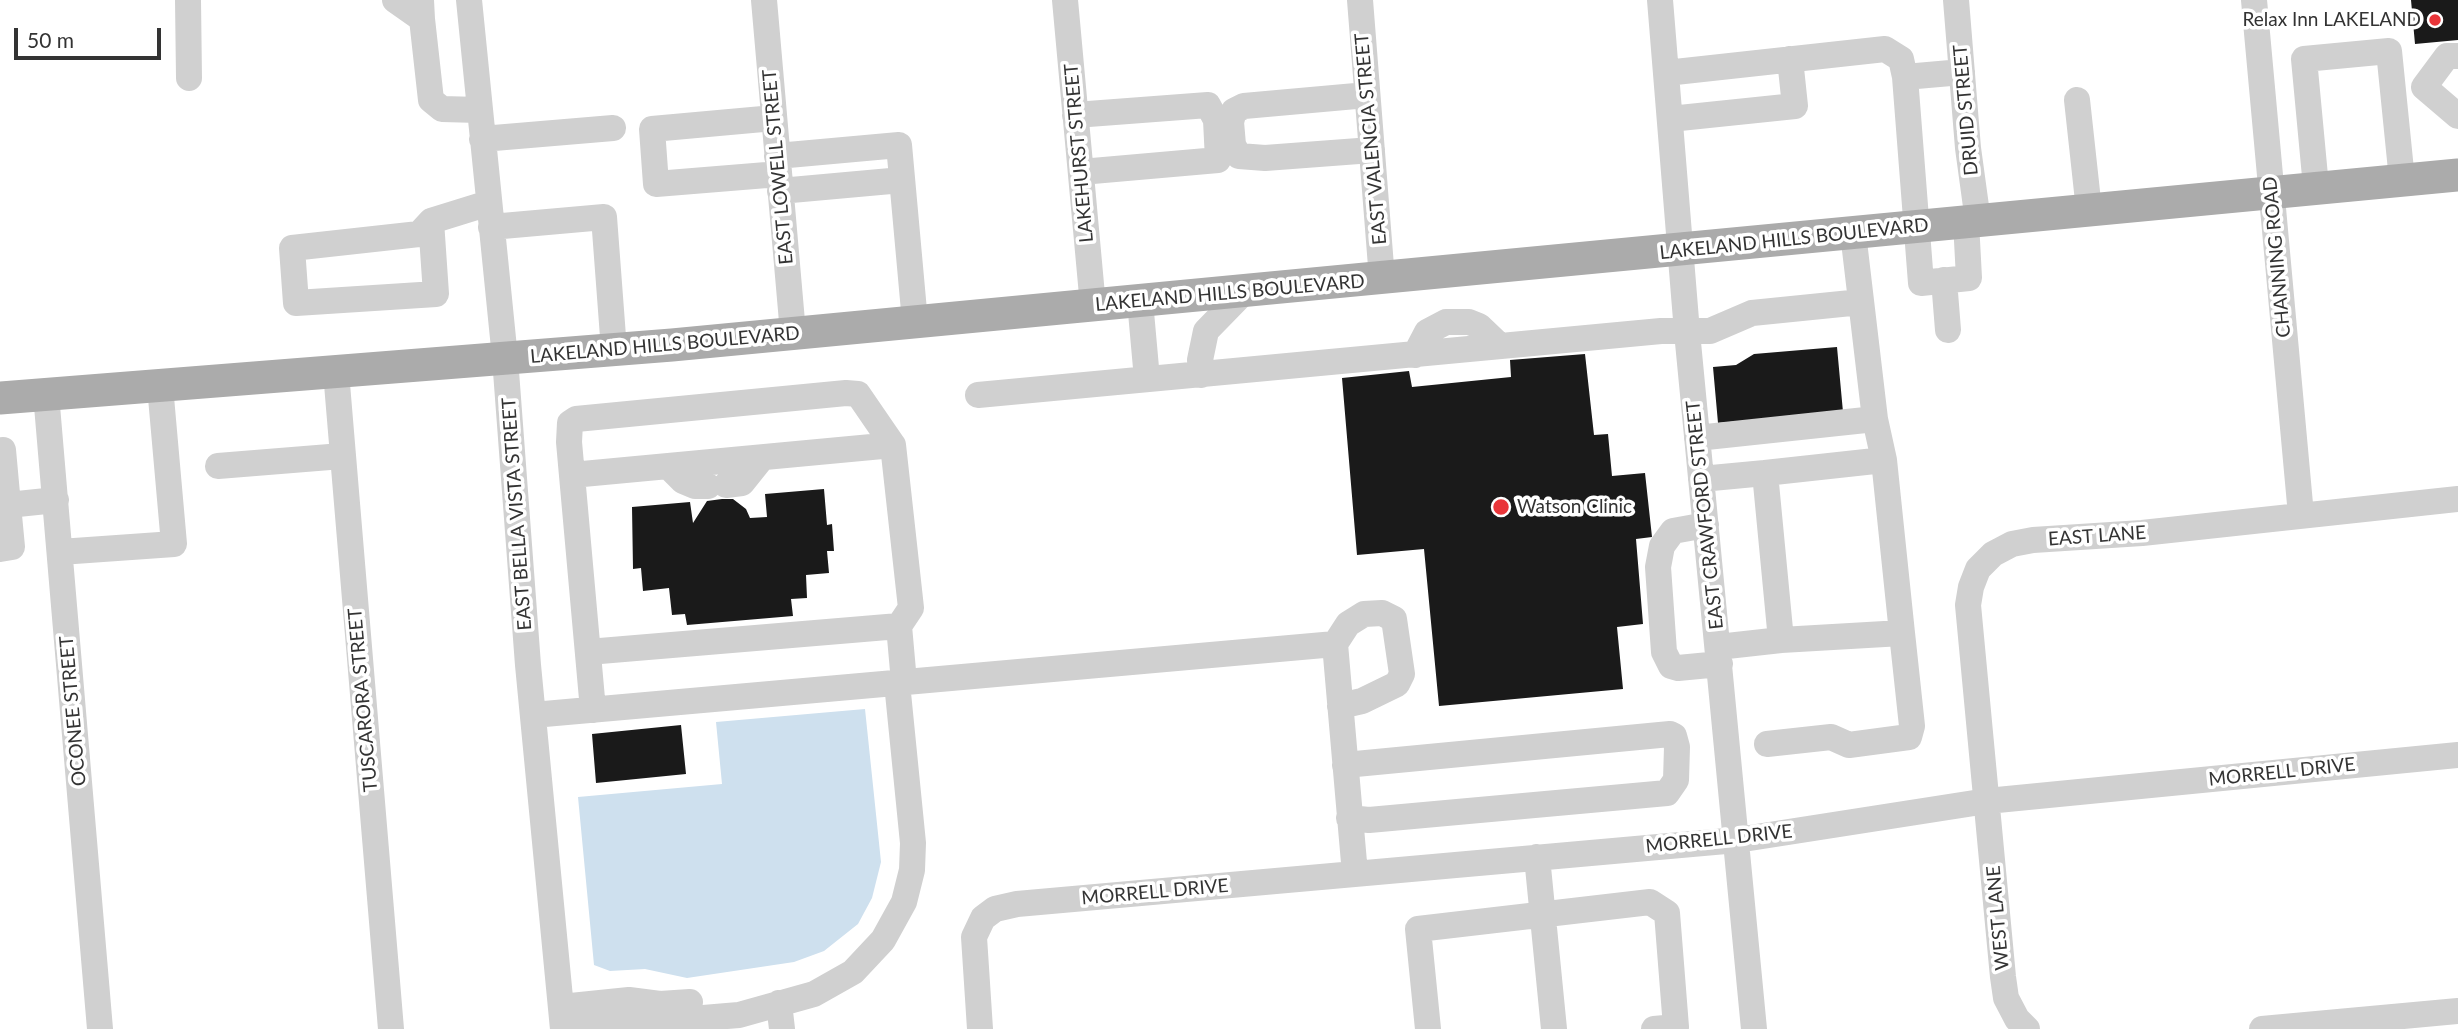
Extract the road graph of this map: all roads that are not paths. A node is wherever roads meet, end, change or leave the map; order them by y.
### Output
1 (188, 0) edge
2 (395, 0) edge
3 (469, 0) edge
4 (764, 0) edge
5 (1065, 0) edge
6 (1360, 0) edge
7 (1660, 0) edge
8 (1956, 0) edge
9 (2254, 0) edge
10 (421, 10) edge
11 (2458, 56) edge
12 (2304, 59) junction
13 (1790, 60) junction
14 (2260, 64) junction
15 (1962, 72) junction
16 (1666, 73) junction
17 (1905, 77) junction
18 (189, 78) dead end
19 (1367, 95) junction
20 (2077, 100) dead end
21 (479, 110) junction
22 (1075, 115) junction
23 (2458, 116) edge
24 (774, 118) junction
25 (1670, 119) junction
26 (613, 128) dead end
27 (482, 139) junction
28 (1372, 150) junction
29 (779, 173) junction
30 (1081, 173) junction
31 (2458, 174) edge
32 (902, 180) junction
33 (2402, 180) junction
34 (2316, 187) junction
35 (2271, 192) junction
36 (2089, 210) junction
37 (490, 215) junction
38 (431, 221) junction
39 (1972, 221) junction
40 (1917, 227) junction
41 (1853, 233) junction
42 (1681, 250) junction
43 (1382, 279) junction
44 (1944, 280) junction
45 (1244, 292) junction
46 (1140, 301) junction
47 (1861, 302) junction
48 (1093, 306) junction
49 (915, 322) junction
50 (1948, 330) dead end
51 (1687, 332) junction
52 (793, 333) junction
53 (614, 349) junction
54 (505, 358) junction
55 (336, 372) junction
56 (1201, 375) junction
57 (1147, 379) junction
58 (160, 386) junction
59 (46, 394) junction
60 (978, 395) dead end
61 (0, 398) edge
62 (1875, 419) junction
63 (1698, 438) junction
64 (893, 445) junction
65 (0, 451) edge
66 (342, 456) junction
67 (762, 458) junction
68 (1884, 460) junction
69 (218, 466) dead end
70 (668, 466) junction
71 (1765, 473) junction
72 (572, 475) junction
73 (1701, 479) junction
74 (2458, 499) edge
75 (56, 500) junction
76 (8, 505) junction
77 (2301, 515) junction
78 (1706, 525) junction
79 (0, 549) edge
80 (60, 552) junction
81 (899, 626) junction
82 (1902, 633) junction
83 (1781, 640) junction
84 (1335, 644) junction
85 (588, 652) junction
86 (1719, 655) junction
87 (900, 683) junction
88 (1340, 706) junction
89 (593, 710) junction
90 (533, 715) junction
91 (1767, 744) dead end
92 (2458, 755) edge
93 (1345, 765) junction
94 (1987, 801) junction
95 (1349, 818) junction
96 (1737, 840) junction
97 (1537, 857) junction
98 (1355, 874) junction
99 (1542, 914) junction
100 (2458, 1011) edge
101 (780, 1016) edge
102 (565, 1022) edge
103 (100, 1029) edge
104 (391, 1029) edge
105 (980, 1029) edge
106 (1428, 1029) edge
107 (1554, 1029) edge
108 (1654, 1029) edge
109 (1754, 1029) edge
110 (2027, 1029) edge
111 (2262, 1029) edge

1 - 18 street
2 - 10 street
3 - 21 street, EAST BELLA VISTA STREET
4 - 24 street, EAST LOWELL STREET
5 - 22 street, LAKEHURST STREET
6 - 19 street, EAST VALENCIA STREET
7 - 16 street, EAST CRAWFORD STREET
8 - 15 street, DRUID STREET
9 - 14 street, CHANNING ROAD
10 - 21 street
11 - 23 street
12 - 14 street
12 - 33 street
12 - 34 street
13 - 16 street
13 - 17 street
13 - 25 street
14 - 35 street, CHANNING ROAD
15 - 17 street
15 - 39 street, DRUID STREET
16 - 25 street, EAST CRAWFORD STREET
17 - 40 street
19 - 28 street, EAST VALENCIA STREET
19 - 28 street
20 - 36 street
21 - 27 street, EAST BELLA VISTA STREET
22 - 30 street, LAKEHURST STREET
22 - 30 street
24 - 29 street, EAST LOWELL STREET
24 - 29 street
25 - 42 street, EAST CRAWFORD STREET
26 - 27 street
27 - 37 street, EAST BELLA VISTA STREET
28 - 43 street, EAST VALENCIA STREET
29 - 32 street
29 - 32 street
29 - 52 street, EAST LOWELL STREET
30 - 48 street, LAKEHURST STREET
31 - 33 main road, LAKELAND HILLS BOULEVARD
32 - 49 street
33 - 34 main road, LAKELAND HILLS BOULEVARD
34 - 35 main road, LAKELAND HILLS BOULEVARD
35 - 36 main road, LAKELAND HILLS BOULEVARD
35 - 77 street, CHANNING ROAD
36 - 39 main road, LAKELAND HILLS BOULEVARD
37 - 38 street
37 - 53 street
37 - 54 street, EAST BELLA VISTA STREET
38 - 38 street
39 - 40 main road, LAKELAND HILLS BOULEVARD
39 - 44 street, DRUID STREET
40 - 41 main road, LAKELAND HILLS BOULEVARD
40 - 44 street
41 - 42 main road, LAKELAND HILLS BOULEVARD
41 - 47 street
42 - 43 main road, LAKELAND HILLS BOULEVARD
42 - 51 street, EAST CRAWFORD STREET
43 - 45 main road, LAKELAND HILLS BOULEVARD
44 - 50 street
45 - 46 main road, LAKELAND HILLS BOULEVARD
45 - 56 street
46 - 48 main road, LAKELAND HILLS BOULEVARD
46 - 57 street
47 - 51 street
47 - 62 street
48 - 49 main road, LAKELAND HILLS BOULEVARD
49 - 52 main road, LAKELAND HILLS BOULEVARD
51 - 56 street
51 - 63 street, EAST CRAWFORD STREET
52 - 53 main road, LAKELAND HILLS BOULEVARD
53 - 54 main road, LAKELAND HILLS BOULEVARD
54 - 55 main road, LAKELAND HILLS BOULEVARD
54 - 90 street, EAST BELLA VISTA STREET
55 - 58 main road, LAKELAND HILLS BOULEVARD
55 - 66 street, TUSCARORA STREET
56 - 57 street
57 - 60 street
58 - 59 main road, LAKELAND HILLS BOULEVARD
58 - 80 street
59 - 61 main road, LAKELAND HILLS BOULEVARD
59 - 75 street, OCONEE STREET
62 - 63 street
62 - 68 street
63 - 73 street, EAST CRAWFORD STREET
64 - 67 street
64 - 72 street
64 - 81 street
65 - 76 street
66 - 69 street
66 - 104 street, TUSCARORA STREET
67 - 70 street
67 - 70 street
68 - 71 street
68 - 82 street
70 - 72 street
71 - 73 street
71 - 83 street
72 - 85 street
73 - 78 street, EAST CRAWFORD STREET
74 - 77 street, EAST LANE
75 - 76 street
75 - 80 street, OCONEE STREET
76 - 79 street
77 - 94 street, EAST LANE
78 - 86 street, EAST CRAWFORD STREET
78 - 86 street
80 - 103 street, OCONEE STREET
81 - 85 street
81 - 87 street
82 - 83 street
82 - 91 street
83 - 86 street
84 - 87 street
84 - 88 street
84 - 88 street
85 - 89 street
86 - 96 street, EAST CRAWFORD STREET
87 - 89 street
87 - 101 street
88 - 93 street
89 - 90 street
90 - 102 street, EAST BELLA VISTA STREET
92 - 94 street, MORRELL DRIVE
93 - 95 street
93 - 95 street
94 - 96 street, MORRELL DRIVE
94 - 110 street, WEST LANE
95 - 98 street
96 - 97 street, MORRELL DRIVE
96 - 109 street, EAST CRAWFORD STREET
97 - 98 street, MORRELL DRIVE
97 - 99 street
98 - 105 street, MORRELL DRIVE
99 - 106 street
99 - 107 street
99 - 108 street
100 - 111 street
101 - 102 street

